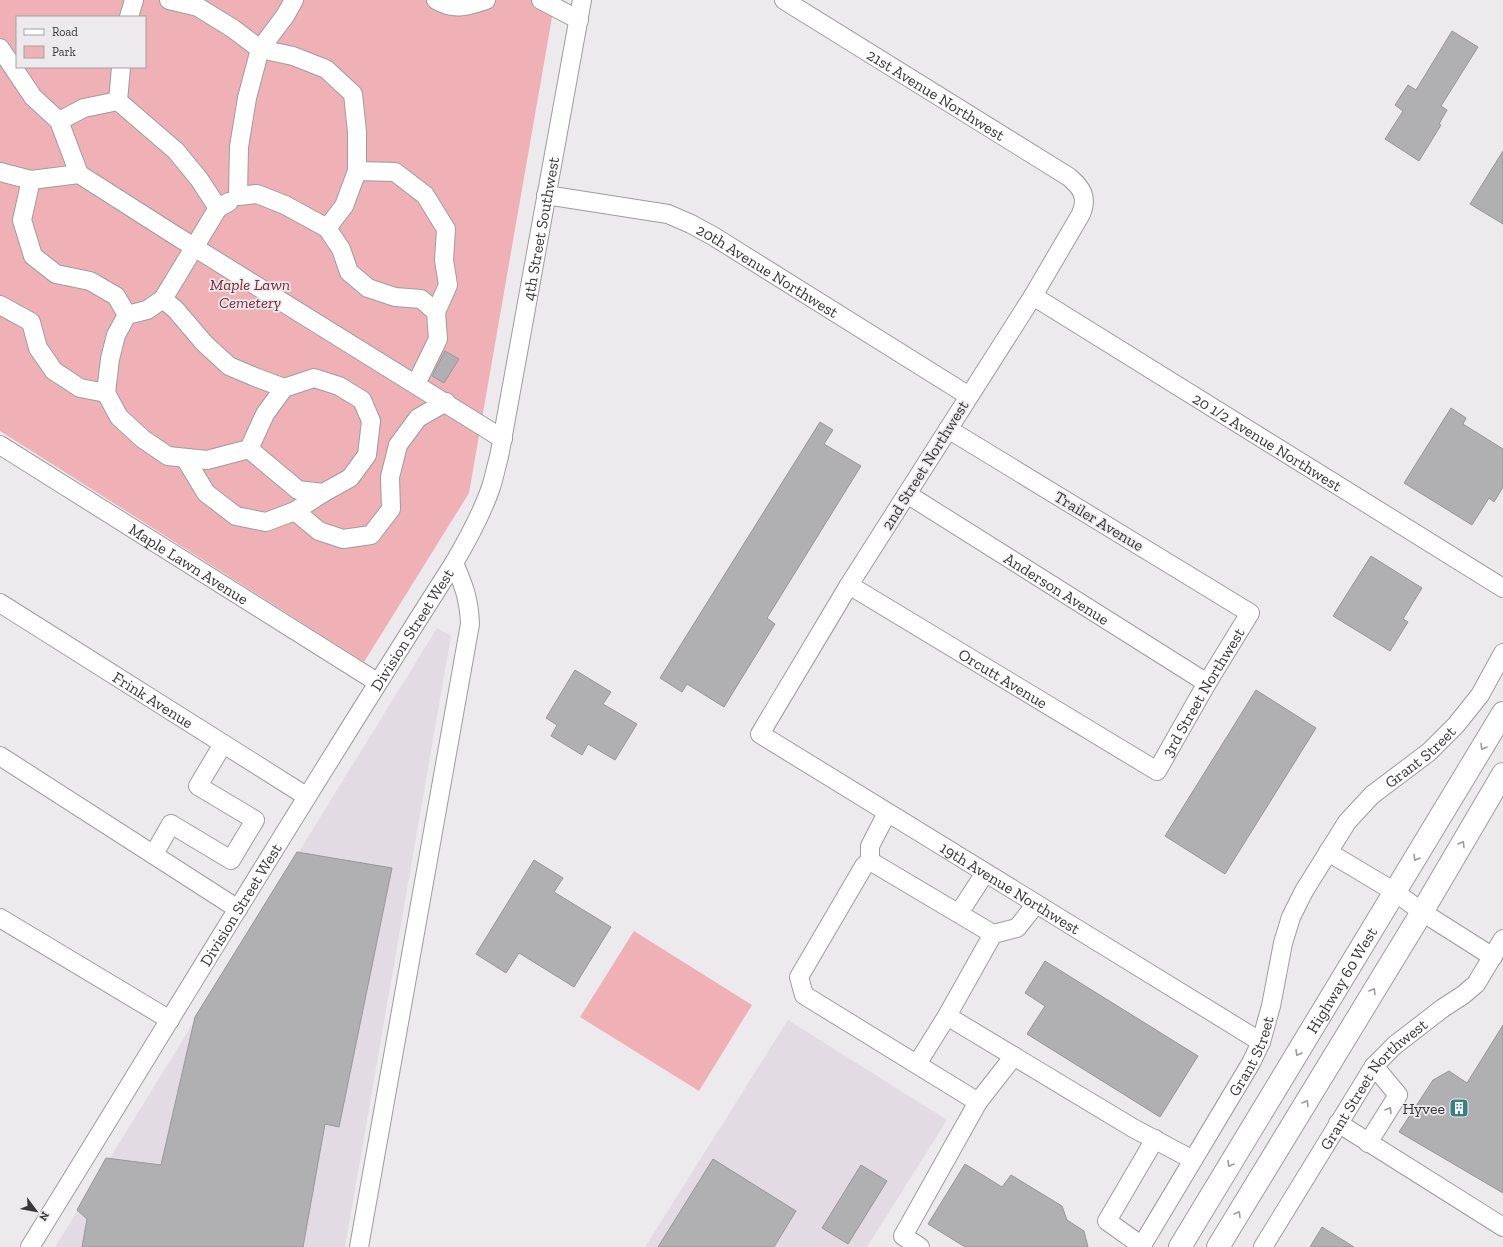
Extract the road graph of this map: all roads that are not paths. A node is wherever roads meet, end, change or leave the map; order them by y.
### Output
1 (134, 0) edge
2 (169, 0) edge
3 (294, 0) edge
4 (436, 0) edge
5 (486, 0) edge
6 (541, 0) edge
7 (582, 0) edge
8 (784, 0) edge
9 (130, 16) edge
10 (578, 20) junction
11 (0, 47) edge
12 (260, 49) junction
13 (121, 68) edge
14 (118, 101) junction
15 (59, 121) junction
16 (357, 171) junction
17 (0, 172) edge
18 (79, 174) junction
19 (31, 180) junction
20 (1083, 194) joint
21 (546, 195) junction
22 (238, 196) junction
23 (218, 208) junction
24 (327, 228) junction
25 (195, 247) junction
26 (1033, 296) junction
27 (163, 299) junction
28 (0, 305) edge
29 (436, 312) junction
30 (127, 315) junction
31 (416, 384) junction
32 (284, 388) junction
33 (106, 393) junction
34 (969, 396) junction
35 (446, 402) junction
36 (948, 429) junction
37 (502, 439) junction
38 (0, 445) edge
39 (249, 449) junction
40 (185, 458) junction
41 (323, 493) junction
42 (907, 494) junction
43 (295, 511) junction
44 (454, 563) junction
45 (849, 585) junction
46 (1503, 588) edge
47 (0, 603) edge
48 (1250, 613) joint
49 (1503, 653) edge
50 (377, 682) junction
51 (1207, 683) junction
52 (1503, 713) edge
53 (760, 734) joint
54 (223, 744) junction
55 (0, 756) edge
56 (1157, 771) joint
57 (1503, 774) edge
58 (306, 796) junction
59 (887, 813) junction
60 (1328, 852) junction
61 (154, 854) junction
62 (870, 861) junction
63 (985, 873) junction
64 (1395, 892) junction
65 (1036, 904) junction
66 (238, 909) junction
67 (1422, 912) junction
68 (959, 913) junction
69 (0, 918) edge
70 (993, 934) junction
71 (1503, 939) edge
72 (1493, 957) junction
73 (947, 1016) junction
74 (170, 1020) junction
75 (1261, 1042) junction
76 (1014, 1056) junction
77 (916, 1064) junction
78 (1374, 1066) junction
79 (978, 1102) junction
80 (1338, 1123) junction
81 (1155, 1139) junction
82 (1368, 1143) junction
83 (1193, 1160) junction
84 (1503, 1227) edge
85 (1141, 1246) edge
86 (30, 1247) edge
87 (358, 1247) edge
88 (920, 1247) edge
89 (1180, 1247) edge
90 (1218, 1247) edge
91 (1263, 1247) edge

1 - 9 street
2 - 12 street
3 - 12 street
4 - 5 street
6 - 10 street
7 - 10 street, 4th Street Southwest
8 - 20 street, 21st Avenue Northwest
10 - 21 street, 4th Street Southwest
11 - 15 street
12 - 16 street
12 - 22 street
13 - 14 street
14 - 15 street
14 - 23 street
15 - 18 street
16 - 24 street
16 - 29 street
17 - 19 street
18 - 19 street
18 - 25 street
19 - 30 street
20 - 26 street, 2nd Street Northwest
21 - 34 street, 20th Avenue Northwest
21 - 37 street, 4th Street Southwest
22 - 23 street
22 - 24 street
23 - 25 street
24 - 29 street
25 - 27 street
25 - 31 street
26 - 34 street, 2nd Street Northwest
26 - 46 street, 20 1/2 Avenue Northwest
27 - 30 street
27 - 32 street
28 - 33 street
29 - 31 street
30 - 33 street
31 - 35 street
32 - 39 street
32 - 41 street
33 - 40 street
34 - 36 street, 2nd Street Northwest
35 - 37 street
35 - 43 street
36 - 42 street, 2nd Street Northwest
36 - 48 street, Trailer Avenue
37 - 44 street, 4th Street Southwest
38 - 50 street, Maple Lawn Avenue
39 - 40 street
39 - 41 street
40 - 43 street
41 - 43 street
42 - 45 street, 2nd Street Northwest
42 - 51 street, Anderson Avenue
44 - 50 street, Division Street West
44 - 87 street, Division Street West
45 - 53 street, 2nd Street Northwest
45 - 56 street, Orcutt Avenue
47 - 54 street, Frink Avenue
48 - 51 street, 3rd Street Northwest
49 - 60 street, Grant Street
50 - 58 street, Division Street West
51 - 56 street, 3rd Street Northwest
52 -> 64 main road, Highway 60 West
53 - 59 street, 19th Avenue Northwest
54 - 58 street, Frink Avenue
54 - 61 street
55 - 61 street
67 -> 57 main road, Highway 60 West
58 - 66 street, Division Street West
59 - 62 street
59 - 63 street, 19th Avenue Northwest
60 - 64 street
60 - 75 street, Grant Street
61 - 66 street
62 - 68 street
62 - 77 street
63 - 65 street, 19th Avenue Northwest
63 - 68 street
64 - 67 street
64 -> 89 main road, Highway 60 West
65 - 70 street
65 - 75 street, 19th Avenue Northwest
66 - 74 street, Division Street West
67 - 72 street
90 -> 67 main road, Highway 60 West
68 - 70 street
69 - 74 street
70 - 73 street
71 - 72 street, Grant Street Northwest
72 - 78 street, Grant Street Northwest
73 - 76 street
73 - 77 street
74 - 86 street, Division Street West
75 - 83 street, Grant Street
76 - 79 street
76 - 81 street
77 - 79 street
78 - 80 street, Grant Street Northwest
82 -> 78 street
79 - 88 street
80 - 82 street
80 - 91 street, Grant Street Northwest
81 - 83 street
81 - 85 street
82 - 84 street
83 - 85 street, Grant Street

